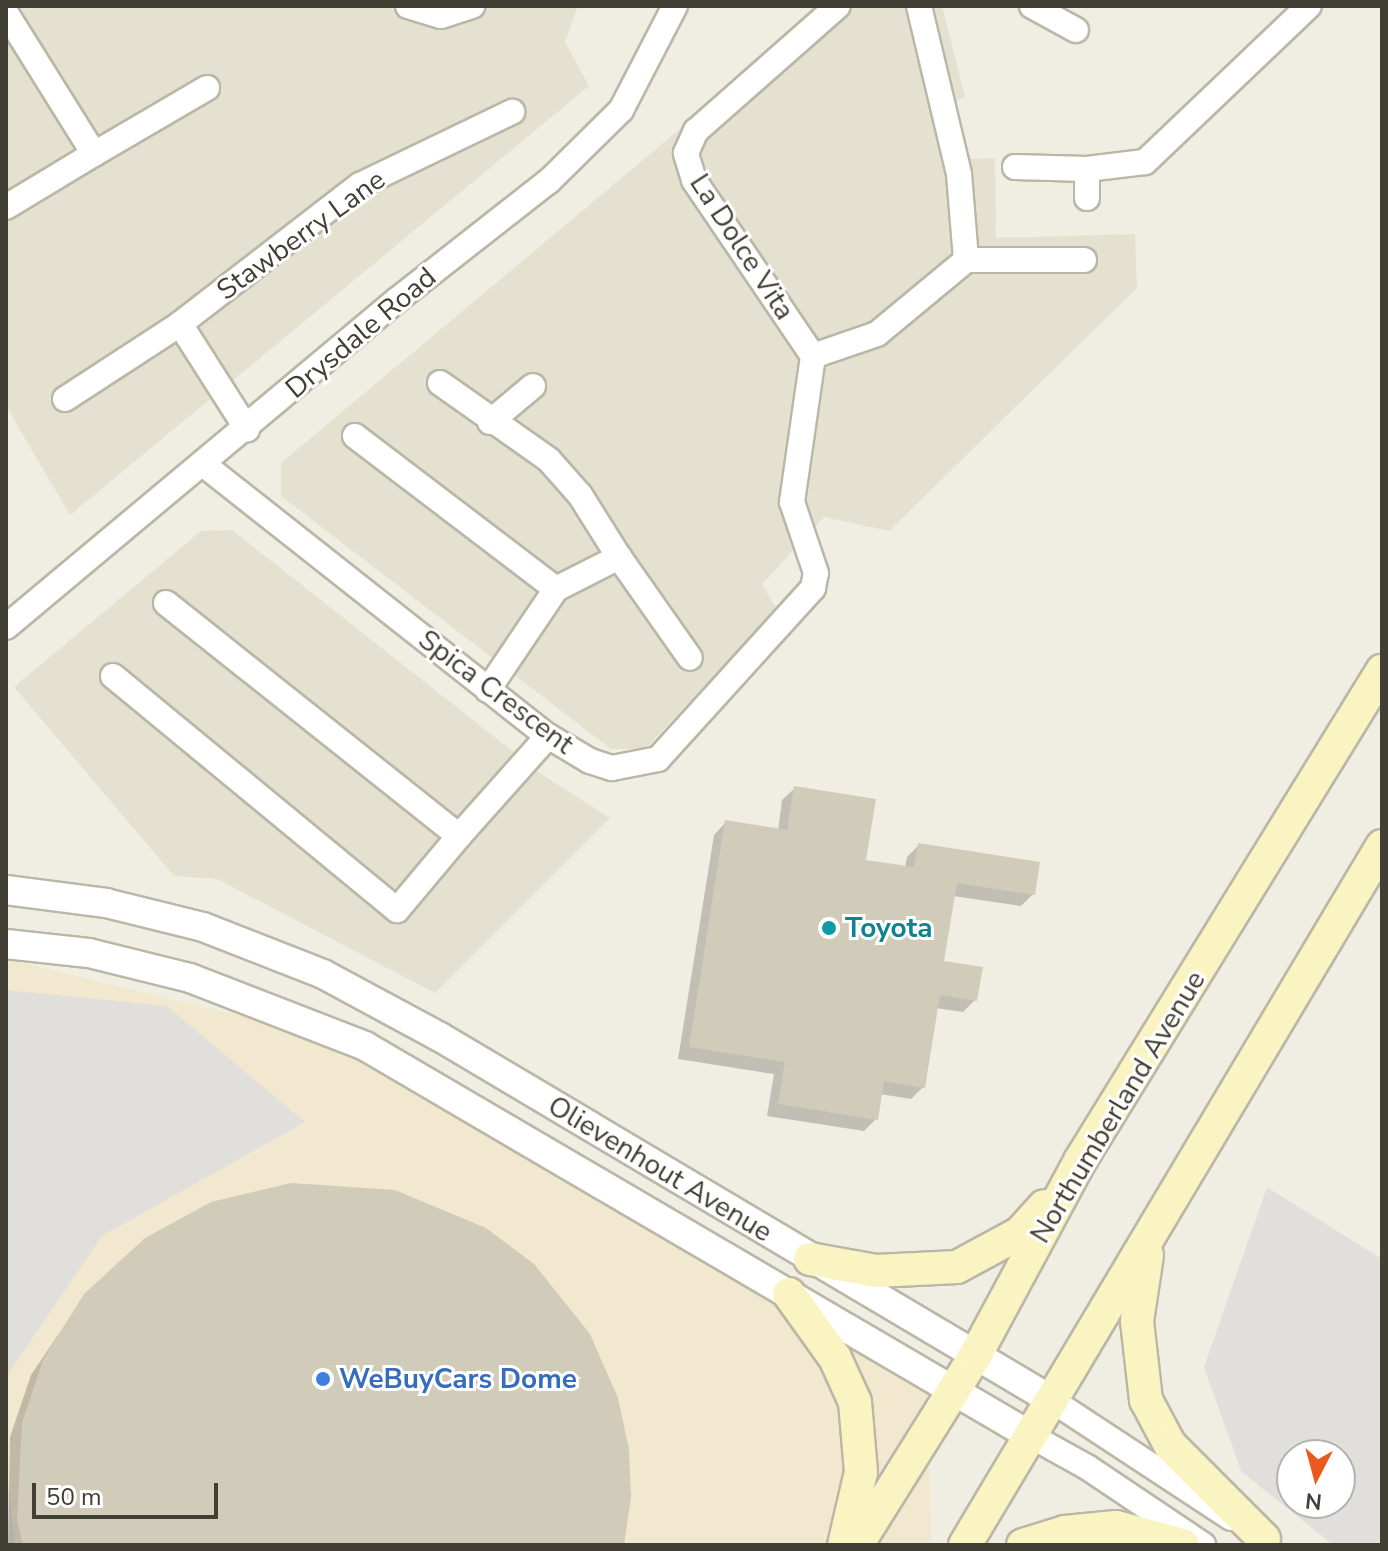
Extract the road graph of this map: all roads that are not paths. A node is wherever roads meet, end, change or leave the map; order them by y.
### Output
1 (14, 6) edge
2 (408, 6) edge
3 (472, 6) edge
4 (675, 6) edge
5 (838, 6) edge
6 (919, 6) edge
7 (1032, 6) edge
8 (1309, 6) edge
9 (6, 12) edge
10 (1076, 30) dead end
11 (207, 88) dead end
12 (512, 112) dead end
13 (94, 154) junction
14 (1015, 167) dead end
15 (1087, 169) junction
16 (1087, 198) dead end
17 (6, 207) edge
18 (966, 260) junction
19 (1084, 260) dead end
20 (180, 324) junction
21 (813, 356) junction
22 (440, 383) dead end
23 (533, 386) dead end
24 (65, 399) dead end
25 (490, 422) junction
26 (247, 429) junction
27 (355, 436) dead end
28 (203, 464) junction
29 (619, 557) junction
30 (556, 589) junction
31 (166, 603) dead end
32 (6, 627) edge
33 (690, 658) dead end
34 (1382, 671) edge
35 (113, 676) dead end
36 (488, 690) junction
37 (548, 736) junction
38 (459, 836) junction
39 (1382, 846) edge
40 (6, 890) edge
41 (6, 944) edge
42 (47, 948) junction
43 (6, 961) edge
44 (1080, 1161) junction
45 (1149, 1240) junction
46 (810, 1259) junction
47 (789, 1294) junction
48 (975, 1356) junction
49 (954, 1394) junction
50 (1053, 1401) junction
51 (1031, 1436) junction
52 (1268, 1542) edge
53 (844, 1545) edge
54 (857, 1545) edge
55 (965, 1545) edge
56 (1023, 1545) edge
57 (1183, 1545) edge
58 (1203, 1545) edge

1 - 9 street
2 - 3 street
4 - 26 street, Drysdale Road
5 - 21 street, La Dolce Vita
6 - 18 street
7 - 10 street
8 - 15 street
9 - 13 street
11 - 13 street
12 - 20 street, Stawberry Lane
13 - 17 street
14 - 15 street
15 - 16 street
18 - 19 street
18 - 21 street
20 - 24 street, Stawberry Lane
20 - 26 street
21 - 37 street, Spica Crescent
22 - 25 street
23 - 25 street
25 - 29 street
26 - 28 street, Drysdale Road
27 - 30 street
28 - 32 street, Drysdale Road
28 - 36 street, Spica Crescent
29 - 30 street
29 - 33 street
30 - 36 street
31 - 38 street
34 - 44 main road, Northumberland Avenue
35 - 38 street
36 - 37 street, Spica Crescent
37 - 38 street
39 - 45 main road
40 - 46 street, Olievenhout Avenue
41 - 42 street, Olievenhout Avenue
42 - 43 street
42 - 47 street, Olievenhout Avenue
44 - 46 main road
44 - 48 main road, Northumberland Avenue
45 - 50 main road
45 - 52 main road
46 - 48 street, Olievenhout Avenue
47 - 49 street, Olievenhout Avenue
47 - 53 main road
48 - 49 main road, Northumberland Avenue
48 - 50 street, Olievenhout Avenue
49 - 51 street, Olievenhout Avenue
49 - 54 main road, Northumberland Avenue
50 - 51 main road
50 - 52 street, Olievenhout Avenue
51 - 55 main road
51 - 58 street, Olievenhout Avenue
56 - 57 main road

